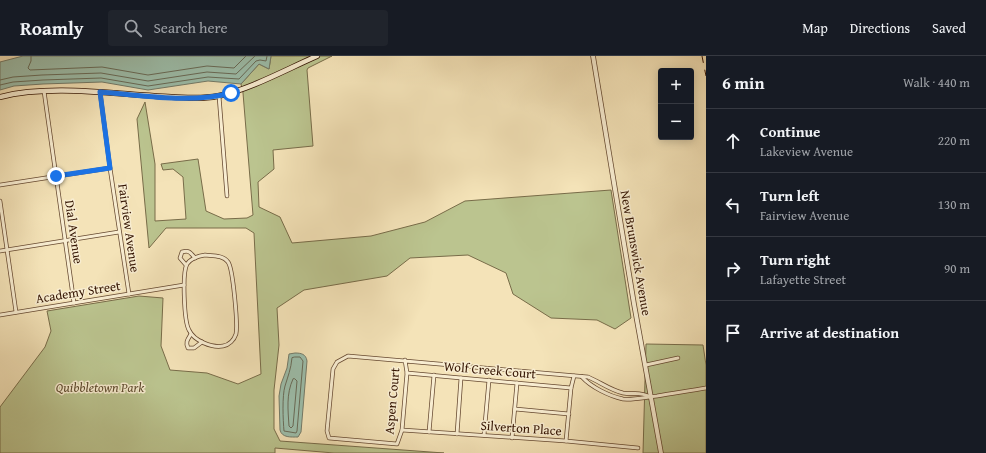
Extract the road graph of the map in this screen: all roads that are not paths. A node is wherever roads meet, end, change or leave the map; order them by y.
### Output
1 (317, 56) edge
2 (592, 56) edge
3 (44, 91) junction
4 (100, 92) junction
5 (219, 96) junction
6 (0, 97) edge
7 (110, 168) junction
8 (56, 176) junction
9 (0, 185) edge
10 (227, 196) dead end
11 (0, 201) edge
12 (119, 232) junction
13 (65, 240) junction
14 (7, 250) junction
15 (0, 251) edge
16 (194, 258) junction
17 (186, 266) junction
18 (184, 285) junction
19 (129, 294) junction
20 (74, 303) junction
21 (16, 312) junction
22 (0, 315) edge
23 (191, 334) junction
24 (202, 342) junction
25 (678, 358) dead end
26 (405, 360) junction
27 (646, 365) junction
28 (407, 373) junction
29 (434, 375) junction
30 (574, 376) junction
31 (582, 376) junction
32 (462, 378) junction
33 (489, 380) junction
34 (517, 383) junction
35 (571, 388) junction
36 (706, 388) edge
37 (650, 397) junction
38 (515, 409) junction
39 (568, 414) junction
40 (402, 430) junction
41 (429, 432) junction
42 (457, 434) junction
43 (484, 436) junction
44 (512, 438) junction
45 (566, 441) junction
46 (638, 448) dead end
47 (661, 453) edge

1 - 5 main road
2 - 27 street, New Brunswick Avenue
3 - 4 main road
3 - 6 main road
3 - 8 street, Dial Avenue
4 - 5 main road
4 - 7 street, Fairview Avenue
5 - 10 street
7 - 8 street
7 - 12 street, Fairview Avenue
8 - 9 street
8 - 13 street, Dial Avenue
11 - 14 street
12 - 13 street
12 - 19 street, Fairview Avenue
13 - 14 street
13 - 20 street, Dial Avenue
14 - 15 street
14 - 21 street
16 - 17 street
16 - 17 street
16 - 24 street
17 - 18 street
18 - 19 street, Academy Street
18 - 23 street
19 - 20 street, Academy Street
20 - 21 street, Academy Street
21 - 22 street, Academy Street
23 - 24 street
23 - 24 street
25 - 27 street
26 - 28 street, Aspen Court
26 - 30 street, Aspen Court
26 - 40 street, Aspen Court
27 - 37 street, New Brunswick Avenue
28 - 29 street, Wolf Creek Court
28 - 40 street, Aspen Court
29 - 32 street, Wolf Creek Court
29 - 41 street
30 - 31 street, Aspen Court
30 - 35 street
31 - 37 street, Aspen Court
31 - 37 street
32 - 33 street, Wolf Creek Court
32 - 42 street
33 - 34 street, Wolf Creek Court
33 - 43 street
34 - 35 street, Wolf Creek Court
34 - 38 street
35 - 39 street
36 - 37 street
37 - 47 street, New Brunswick Avenue
38 - 39 street
38 - 44 street
39 - 45 street
40 - 41 street, Silverton Place
41 - 42 street, Silverton Place
42 - 43 street, Silverton Place
43 - 44 street, Silverton Place
44 - 45 street, Silverton Place
45 - 46 street, Silverton Place

